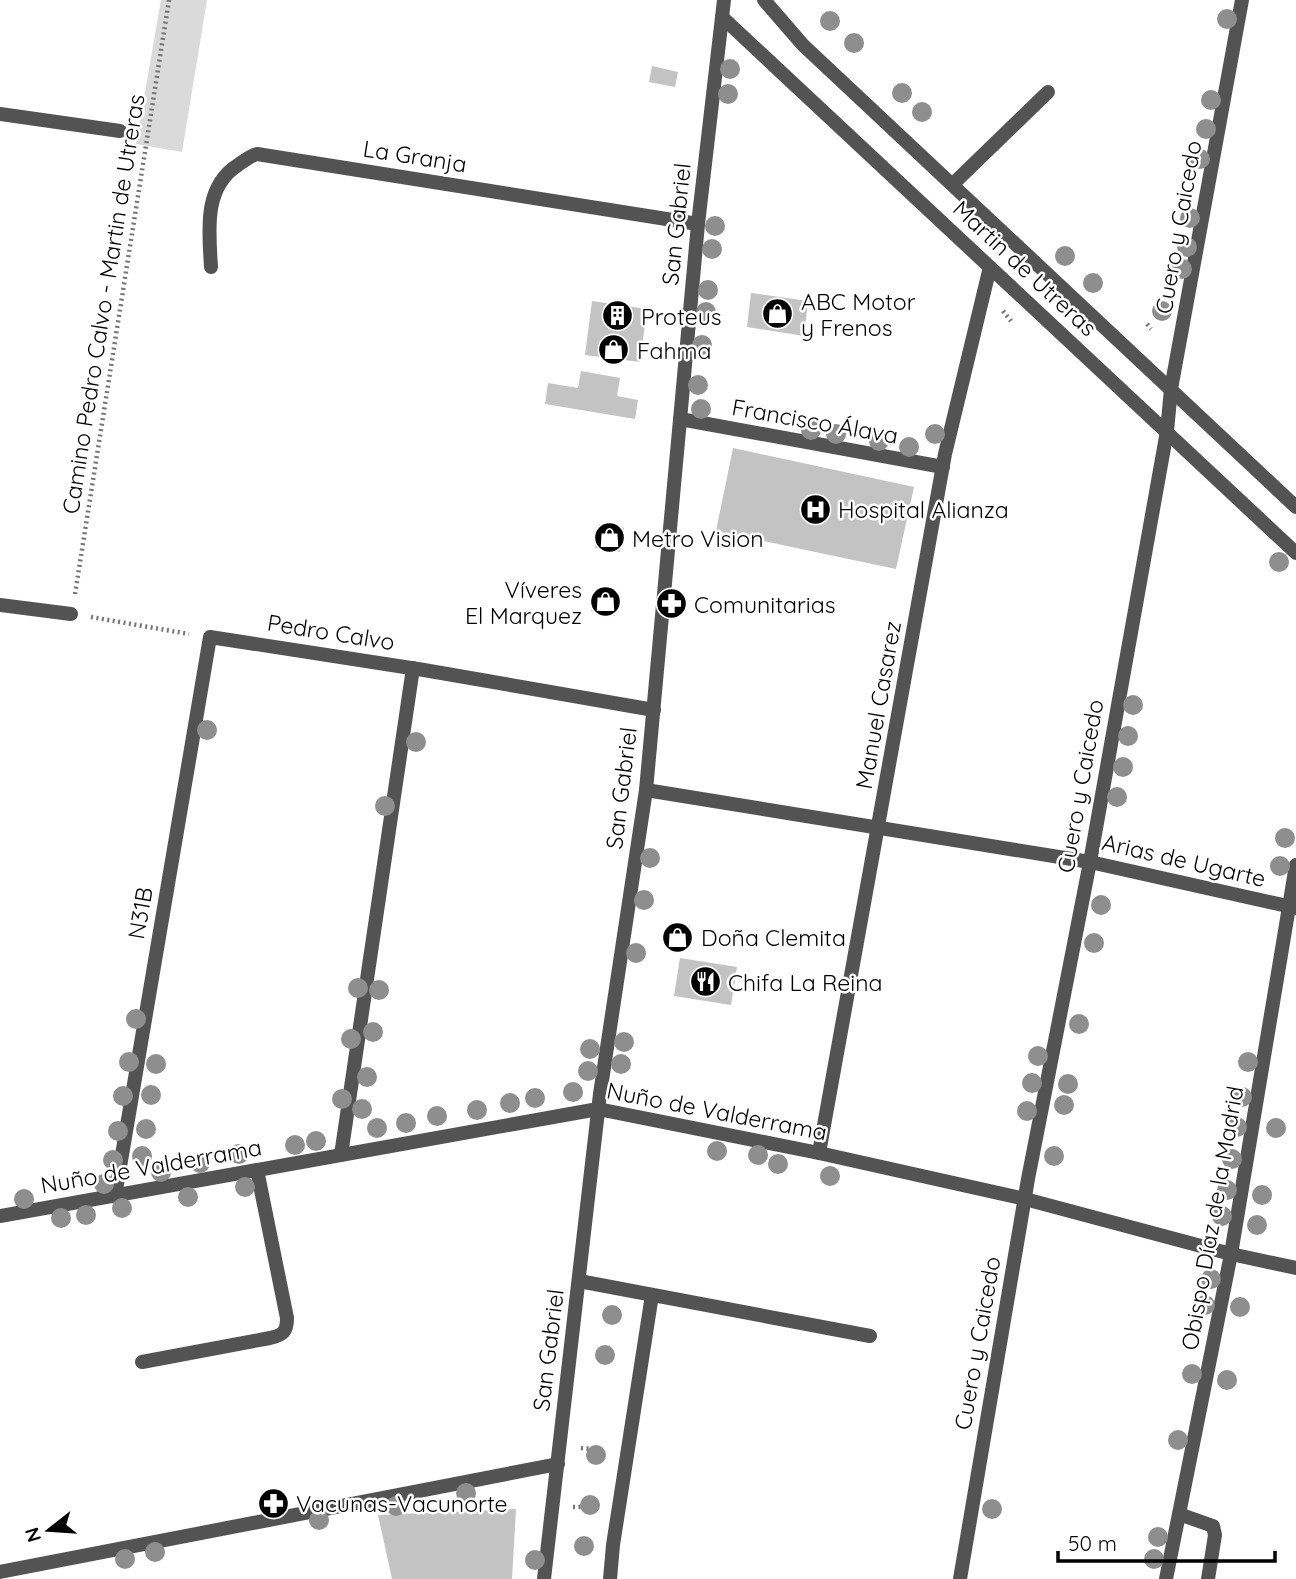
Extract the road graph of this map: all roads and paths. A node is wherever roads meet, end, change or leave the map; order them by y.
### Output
1 (169, 0) edge
2 (724, 0) edge
3 (764, 0) edge
4 (1242, 0) edge
5 (722, 17) junction
6 (1048, 92) dead end
7 (0, 114) edge
8 (120, 131) dead end
9 (953, 184) junction
10 (698, 224) junction
11 (211, 267) dead end
12 (990, 267) junction
13 (1003, 311) dead end
14 (1011, 321) dead end
15 (1171, 389) junction
16 (680, 419) junction
17 (1167, 431) junction
18 (943, 467) junction
19 (1296, 508) edge
20 (1296, 553) edge
21 (0, 605) edge
22 (71, 614) junction
23 (210, 637) junction
24 (414, 668) junction
25 (654, 710) junction
26 (646, 790) junction
27 (879, 826) junction
28 (1090, 862) junction
29 (1296, 865) edge
30 (1292, 908) edge
31 (598, 1110) junction
32 (819, 1153) junction
33 (341, 1155) junction
34 (257, 1170) junction
35 (115, 1196) junction
36 (1025, 1199) junction
37 (0, 1216) edge
38 (1231, 1254) junction
39 (1296, 1268) edge
40 (579, 1281) junction
41 (652, 1295) junction
42 (870, 1336) dead end
43 (142, 1362) dead end
44 (577, 1447) dead end
45 (591, 1449) dead end
46 (558, 1464) junction
47 (572, 1507) dead end
48 (584, 1507) dead end
49 (1179, 1514) junction
50 (0, 1572) edge
51 (544, 1579) edge
52 (610, 1579) edge
53 (960, 1579) edge
54 (1166, 1579) edge
55 (1208, 1579) edge

1 - 22 path, Camino Pedro Calvo - Martin de Utreras
2 - 5 street, San Gabriel
3 - 9 street, Martin de Utreras
4 - 15 street, Cuero y Caicedo
5 - 10 street, San Gabriel
5 - 12 street, Martin de Utreras
6 - 9 street
7 - 8 street
9 - 15 street, Martin de Utreras
10 - 11 street, La Granja
10 - 16 street, San Gabriel
12 - 17 street, Martin de Utreras
12 - 18 street, Manuel Casarez
13 - 14 path
15 - 17 street, Cuero y Caicedo
15 - 19 street, Martin de Utreras
16 - 18 street, Francisco Álava
16 - 25 street, San Gabriel
17 - 20 street, Martin de Utreras
17 - 28 street, Cuero y Caicedo
18 - 27 street, Manuel Casarez
21 - 22 street
22 - 23 path
23 - 24 street, Pedro Calvo
23 - 35 street, N31B
24 - 25 street, Pedro Calvo
24 - 33 street
25 - 26 street, San Gabriel
26 - 27 street, Arias de Ugarte
26 - 31 street, San Gabriel
27 - 28 street, Arias de Ugarte
27 - 32 street, Manuel Casarez
28 - 30 street, Arias de Ugarte
28 - 36 street, Cuero y Caicedo
29 - 30 street, Obispo Díaz de la Madrid
30 - 38 street, Obispo Díaz de la Madrid
31 - 32 street, Nuño de Valderrama
31 - 33 street, Nuño de Valderrama
31 - 40 street, San Gabriel
32 - 36 street, Nuño de Valderrama
33 - 34 street, Nuño de Valderrama
34 - 35 street, Nuño de Valderrama
34 - 43 street
35 - 37 street, Nuño de Valderrama
36 - 38 street, Nuño de Valderrama
36 - 53 street, Cuero y Caicedo
38 - 39 street, Nuño de Valderrama
38 - 49 street, Obispo Díaz de la Madrid
40 - 41 street
40 - 46 street, San Gabriel
41 - 42 street
41 - 52 street
44 - 45 path
46 - 50 street
46 - 51 street, San Gabriel
47 - 48 path
49 - 54 street, Obispo Díaz de la Madrid
49 - 55 street

